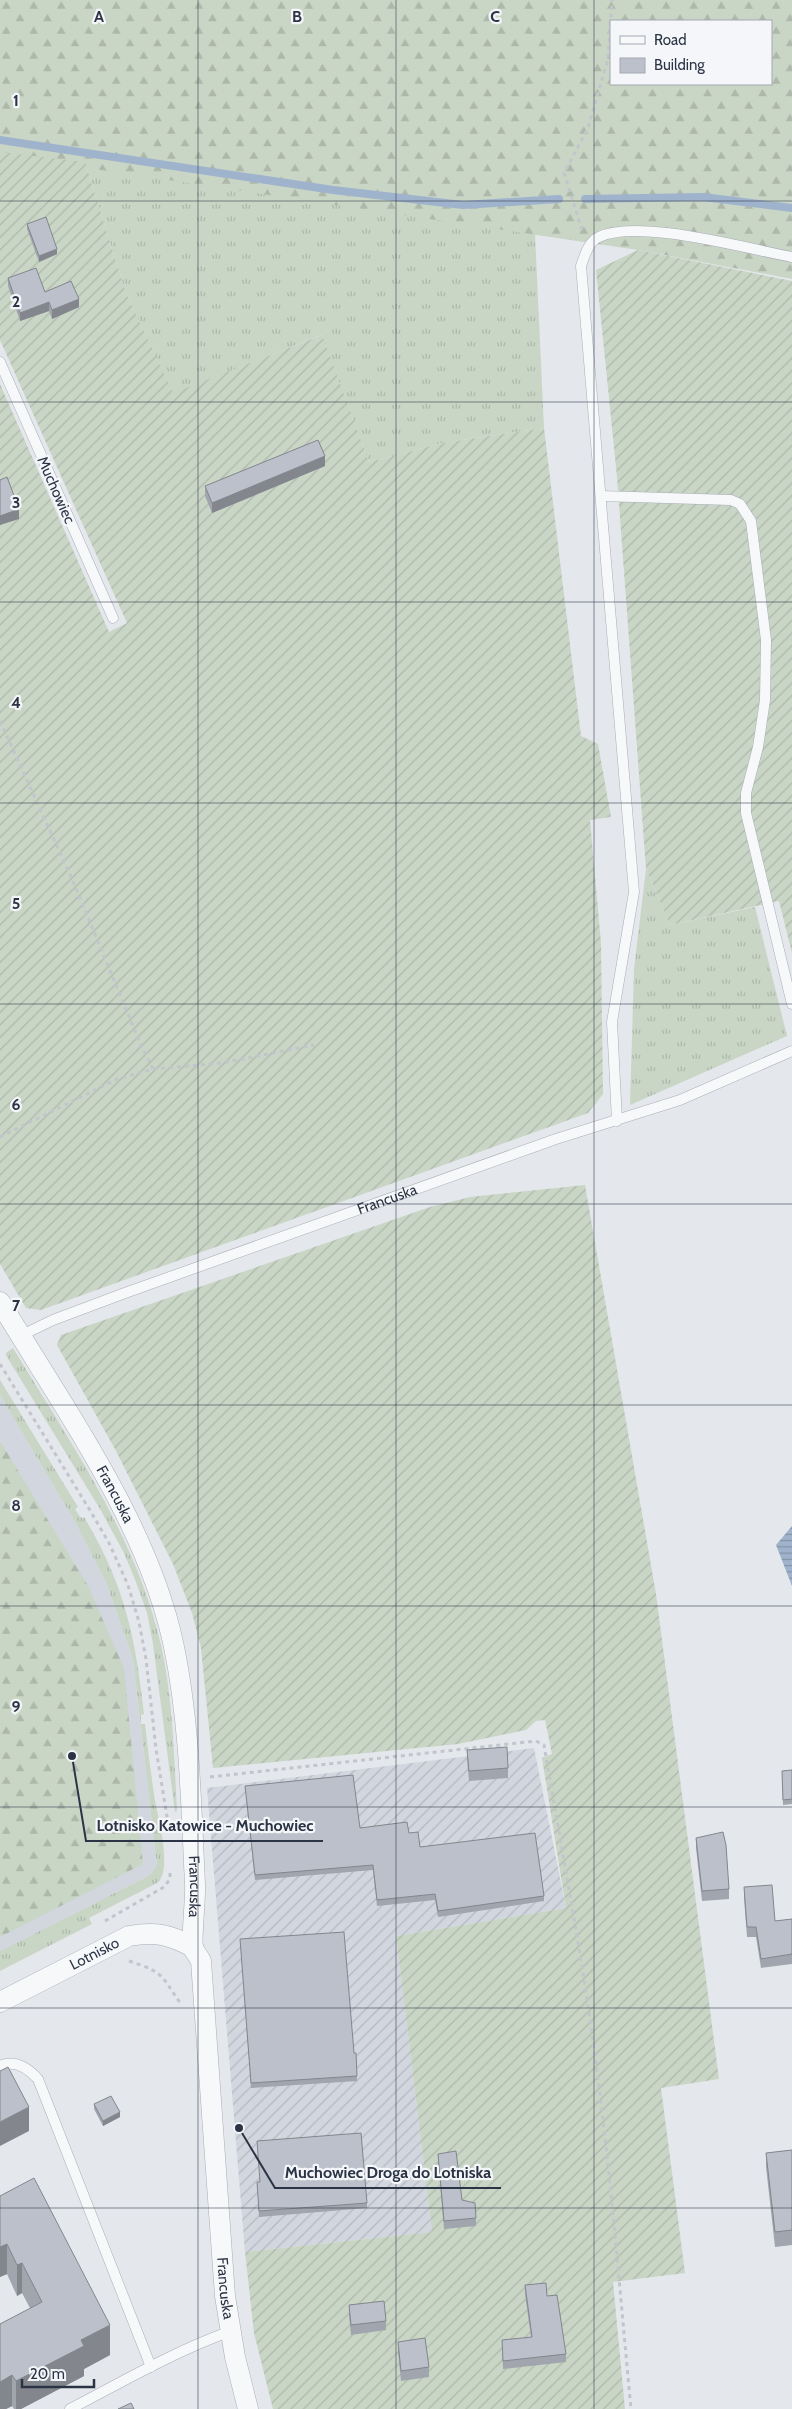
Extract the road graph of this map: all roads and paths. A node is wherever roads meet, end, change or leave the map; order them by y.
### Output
1 (612, 0) edge
2 (611, 20) edge
3 (610, 30) edge
4 (588, 247) junction
5 (792, 257) edge
6 (0, 362) edge
7 (601, 496) junction
8 (113, 618) dead end
9 (0, 721) edge
10 (792, 1004) edge
11 (314, 1045) dead end
12 (792, 1051) edge
13 (153, 1068) junction
14 (617, 1121) junction
15 (0, 1138) edge
16 (0, 1302) edge
17 (20, 1336) junction
18 (0, 1364) edge
19 (188, 1780) junction
20 (168, 1830) dead end
21 (171, 1867) dead end
22 (106, 1921) dead end
23 (193, 1947) junction
24 (0, 2002) edge
25 (0, 2066) edge
26 (231, 2331) junction
27 (151, 2367) junction
28 (70, 2409) edge
29 (248, 2409) edge
30 (631, 2409) edge

1 - 2 path
3 - 4 path
4 - 5 lane
4 - 7 lane
6 - 8 lane, Muchowiec
7 - 10 lane
7 - 14 lane
9 - 13 path
11 - 13 path
12 - 14 lane, Francuska
13 - 15 path
14 - 17 lane, Francuska
16 - 17 street, Francuska
17 - 19 street, Francuska
18 - 20 path
19 - 23 street, Francuska
19 - 30 path
21 - 22 path
23 - 24 street, Lotnisko
23 - 26 street, Francuska
25 - 27 lane
26 - 27 lane
26 - 29 street, Francuska
27 - 28 lane

